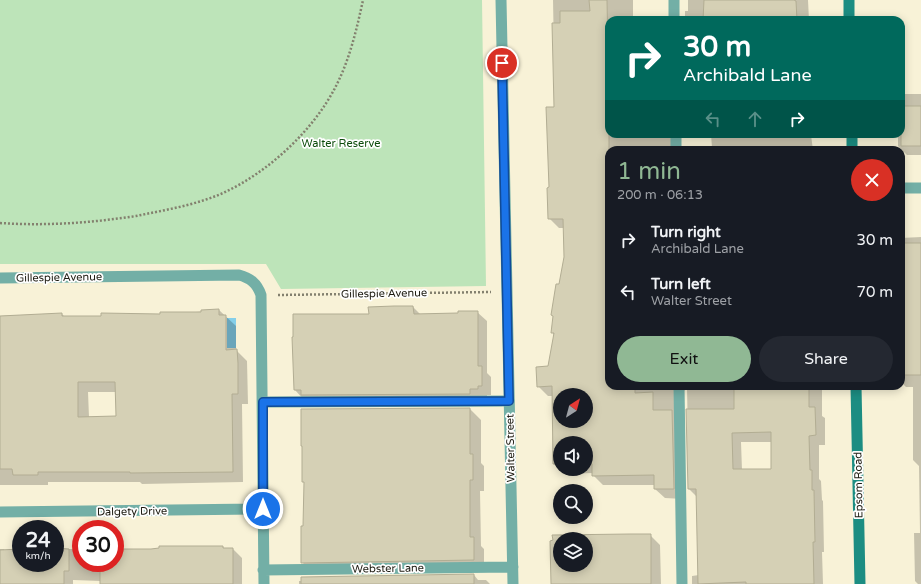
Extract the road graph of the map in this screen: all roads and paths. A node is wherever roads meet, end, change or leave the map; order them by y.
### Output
1 (363, 0) edge
2 (501, 0) edge
3 (674, 0) edge
4 (849, 0) edge
5 (674, 16) edge
6 (849, 16) edge
7 (905, 188) edge
8 (921, 188) edge
9 (0, 223) edge
10 (0, 278) edge
11 (507, 292) junction
12 (261, 295) junction
13 (679, 390) edge
14 (856, 390) edge
15 (509, 401) junction
16 (263, 402) junction
17 (263, 509) junction
18 (0, 512) edge
19 (512, 567) junction
20 (263, 570) junction
21 (264, 584) edge
22 (513, 584) edge
23 (682, 584) edge
24 (860, 584) edge

1 - 9 path
2 - 11 street, Walter Street
3 - 5 street
4 - 6 main road
7 - 8 street
10 - 12 street, Gillespie Avenue
11 - 12 path, Gillespie Avenue
11 - 15 street, Walter Street
12 - 16 street
13 - 23 street
14 - 24 main road, Epsom Road
15 - 16 street
15 - 19 street, Walter Street
16 - 17 street
17 - 18 street, Dalgety Drive
17 - 20 street
19 - 20 street, Webster Lane
19 - 22 street, Walter Street
20 - 21 street

